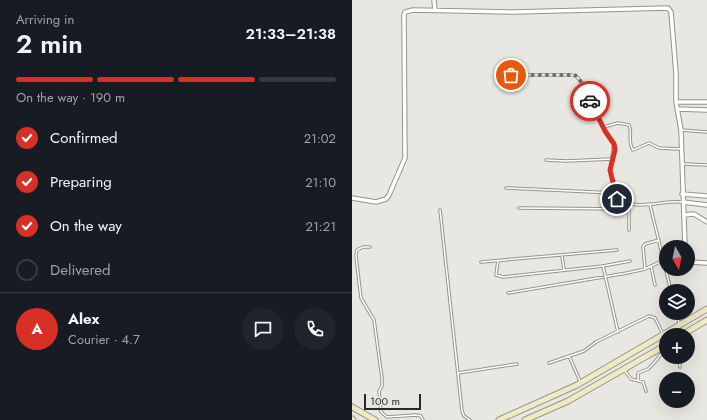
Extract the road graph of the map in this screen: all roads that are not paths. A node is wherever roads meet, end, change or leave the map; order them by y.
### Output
1 (434, 0) edge
2 (435, 10) junction
3 (496, 75) dead end
4 (676, 102) junction
5 (707, 102) edge
6 (677, 109) junction
7 (707, 110) edge
8 (603, 127) junction
9 (681, 130) junction
10 (707, 132) edge
11 (682, 149) junction
12 (546, 160) dead end
13 (612, 160) junction
14 (682, 164) junction
15 (707, 165) edge
16 (506, 188) dead end
17 (615, 193) junction
18 (682, 194) junction
19 (707, 196) edge
20 (352, 198) edge
21 (682, 202) junction
22 (630, 203) junction
23 (650, 205) junction
24 (707, 205) edge
25 (519, 208) dead end
26 (628, 209) junction
27 (440, 210) dead end
28 (684, 215) junction
29 (707, 222) edge
30 (629, 230) dead end
31 (659, 240) joint
32 (686, 240) edge
33 (370, 247) dead end
34 (617, 250) dead end
35 (562, 256) junction
36 (498, 261) junction
37 (630, 261) dead end
38 (481, 262) dead end
39 (695, 262) edge
40 (659, 263) edge
41 (707, 263) edge
42 (603, 266) junction
43 (651, 266) junction
44 (645, 269) junction
45 (564, 270) junction
46 (605, 278) junction
47 (655, 285) dead end
48 (508, 293) dead end
49 (707, 309) edge
50 (679, 320) edge
51 (707, 320) edge
52 (680, 325) junction
53 (660, 328) edge
54 (674, 328) edge
55 (694, 328) edge
56 (618, 332) junction
57 (659, 336) edge
58 (659, 350) edge
59 (569, 356) junction
60 (659, 356) edge
61 (549, 363) dead end
62 (517, 364) dead end
63 (680, 364) edge
64 (680, 367) dead end
65 (624, 370) junction
66 (458, 373) junction
67 (638, 381) junction
68 (580, 383) junction
69 (646, 391) dead end
70 (352, 407) edge
71 (375, 420) edge
72 (423, 420) edge
73 (470, 420) edge
74 (499, 420) edge
75 (525, 420) edge

1 - 2 street
2 - 4 street
2 - 20 street
3 - 8 lane
4 - 5 street
4 - 6 street
6 - 7 street
6 - 9 street
8 - 11 lane
8 - 13 lane
9 - 10 lane
9 - 11 street
11 - 14 street
12 - 13 lane
13 - 17 lane
14 - 15 lane
14 - 18 street
16 - 17 lane
17 - 22 lane
18 - 19 street
18 - 21 street
21 - 23 lane
21 - 24 street
21 - 28 street
22 - 23 lane
22 - 26 lane
23 - 31 lane
25 - 26 lane
26 - 30 lane
27 - 66 lane
28 - 29 street
28 - 32 street
31 - 44 lane
33 - 72 lane
34 - 35 lane
35 - 36 lane
35 - 45 lane
36 - 38 lane
36 - 45 lane
37 - 42 lane
39 - 41 street
40 - 43 lane
42 - 45 lane
42 - 46 lane
43 - 44 lane
43 - 47 lane
44 - 46 lane
46 - 48 lane
46 - 56 lane
49 - 52 street
50 - 52 lane
51 - 55 street
52 - 54 street
53 - 56 lane
56 - 59 lane
57 - 68 street
58 - 65 street
59 - 61 lane
59 - 68 lane
60 - 67 lane
62 - 66 lane
63 - 64 lane
65 - 67 lane
65 - 75 street
66 - 73 lane
67 - 69 lane
68 - 74 street
70 - 71 street

